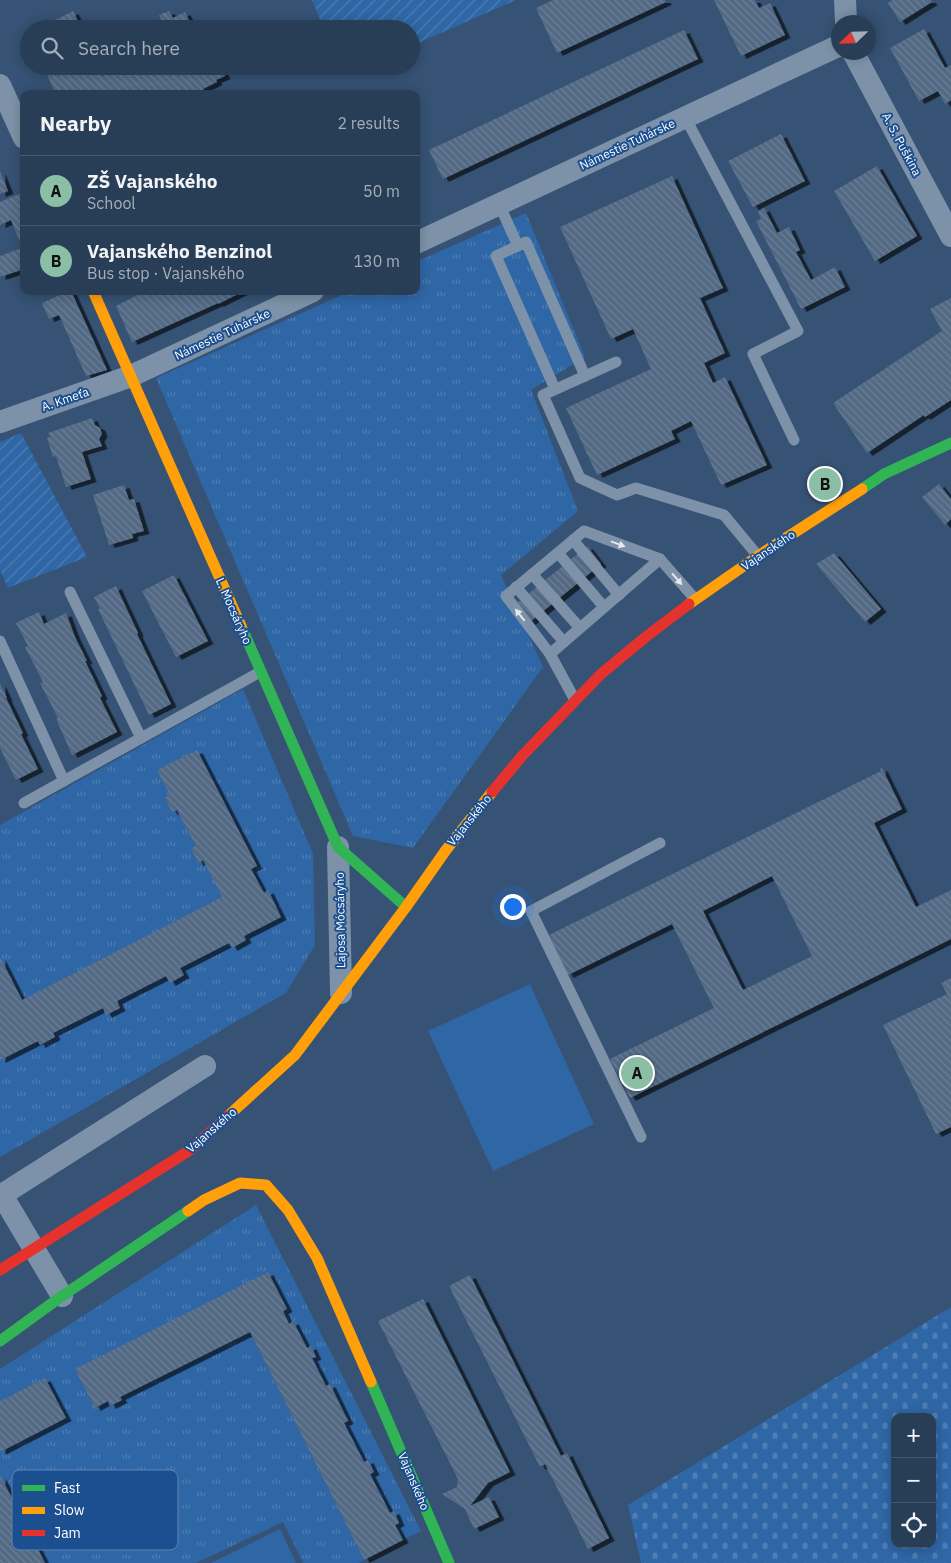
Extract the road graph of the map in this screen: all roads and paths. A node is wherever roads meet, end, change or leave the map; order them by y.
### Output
1 (845, 0) edge
2 (846, 15) edge
3 (831, 49) edge
4 (857, 60) edge
5 (0, 85) edge
6 (685, 117) junction
7 (20, 129) edge
8 (499, 204) junction
9 (951, 236) edge
10 (420, 241) edge
11 (518, 246) junction
12 (95, 295) edge
13 (304, 295) edge
14 (616, 362) dead end
15 (131, 376) junction
16 (585, 376) junction
17 (555, 389) junction
18 (0, 422) edge
19 (794, 440) dead end
20 (951, 443) edge
21 (573, 540) junction
22 (558, 553) junction
23 (758, 556) junction
24 (660, 559) junction
25 (532, 574) junction
26 (516, 587) junction
27 (70, 592) dead end
28 (619, 595) junction
29 (695, 600) junction
30 (604, 607) junction
31 (580, 628) junction
32 (0, 641) edge
33 (564, 642) junction
34 (550, 654) junction
35 (261, 672) junction
36 (575, 700) junction
37 (141, 738) junction
38 (64, 781) junction
39 (24, 803) dead end
40 (660, 843) dead end
41 (338, 847) junction
42 (406, 907) junction
43 (341, 993) junction
44 (205, 1066) dead end
45 (642, 1137) dead end
46 (1, 1196) edge
47 (34, 1248) junction
48 (0, 1270) edge
49 (62, 1296) junction
50 (0, 1341) edge
51 (449, 1563) edge

1 - 2 street
3 - 6 street, Námestie Tuhárske
4 - 9 street, A. S. Puškina
5 - 7 street
6 - 8 street, Námestie Tuhárske
6 - 19 lane
8 - 10 street, Námestie Tuhárske
8 - 11 lane
11 - 16 lane
11 - 17 lane
12 - 15 street, L. Mocsáryho
13 - 15 street, Námestie Tuhárske
14 - 16 lane
15 - 18 street, A. Kmeťa
15 - 35 street, L. Mocsáryho
16 - 17 lane
17 - 23 lane
20 - 23 street, Vajanského
21 - 22 lane
21 -> 24 lane
21 - 28 lane
22 - 25 lane
22 - 30 lane
23 - 29 street, Vajanského
24 - 28 lane
24 -> 29 lane
25 - 26 lane
25 - 31 lane
26 - 33 lane
34 -> 26 lane
27 - 37 lane
28 - 30 lane
29 - 36 street, Vajanského
30 - 31 lane
31 - 33 lane
32 - 38 lane
33 - 34 lane
34 - 36 lane
35 - 37 lane
35 - 41 street, L. Mocsáryho
36 - 42 street, Vajanského
37 - 38 lane
38 - 39 lane
40 - 45 lane
41 - 42 street, L. Mocsáryho
41 - 43 street, Lajosa Mócsáryho
42 - 43 street, Vajanského
43 - 47 street, Vajanského
44 - 46 street
46 - 47 street
47 - 48 street, Vajanského
47 - 49 street
49 - 50 street, Vajanského
49 - 51 street, Vajanského

